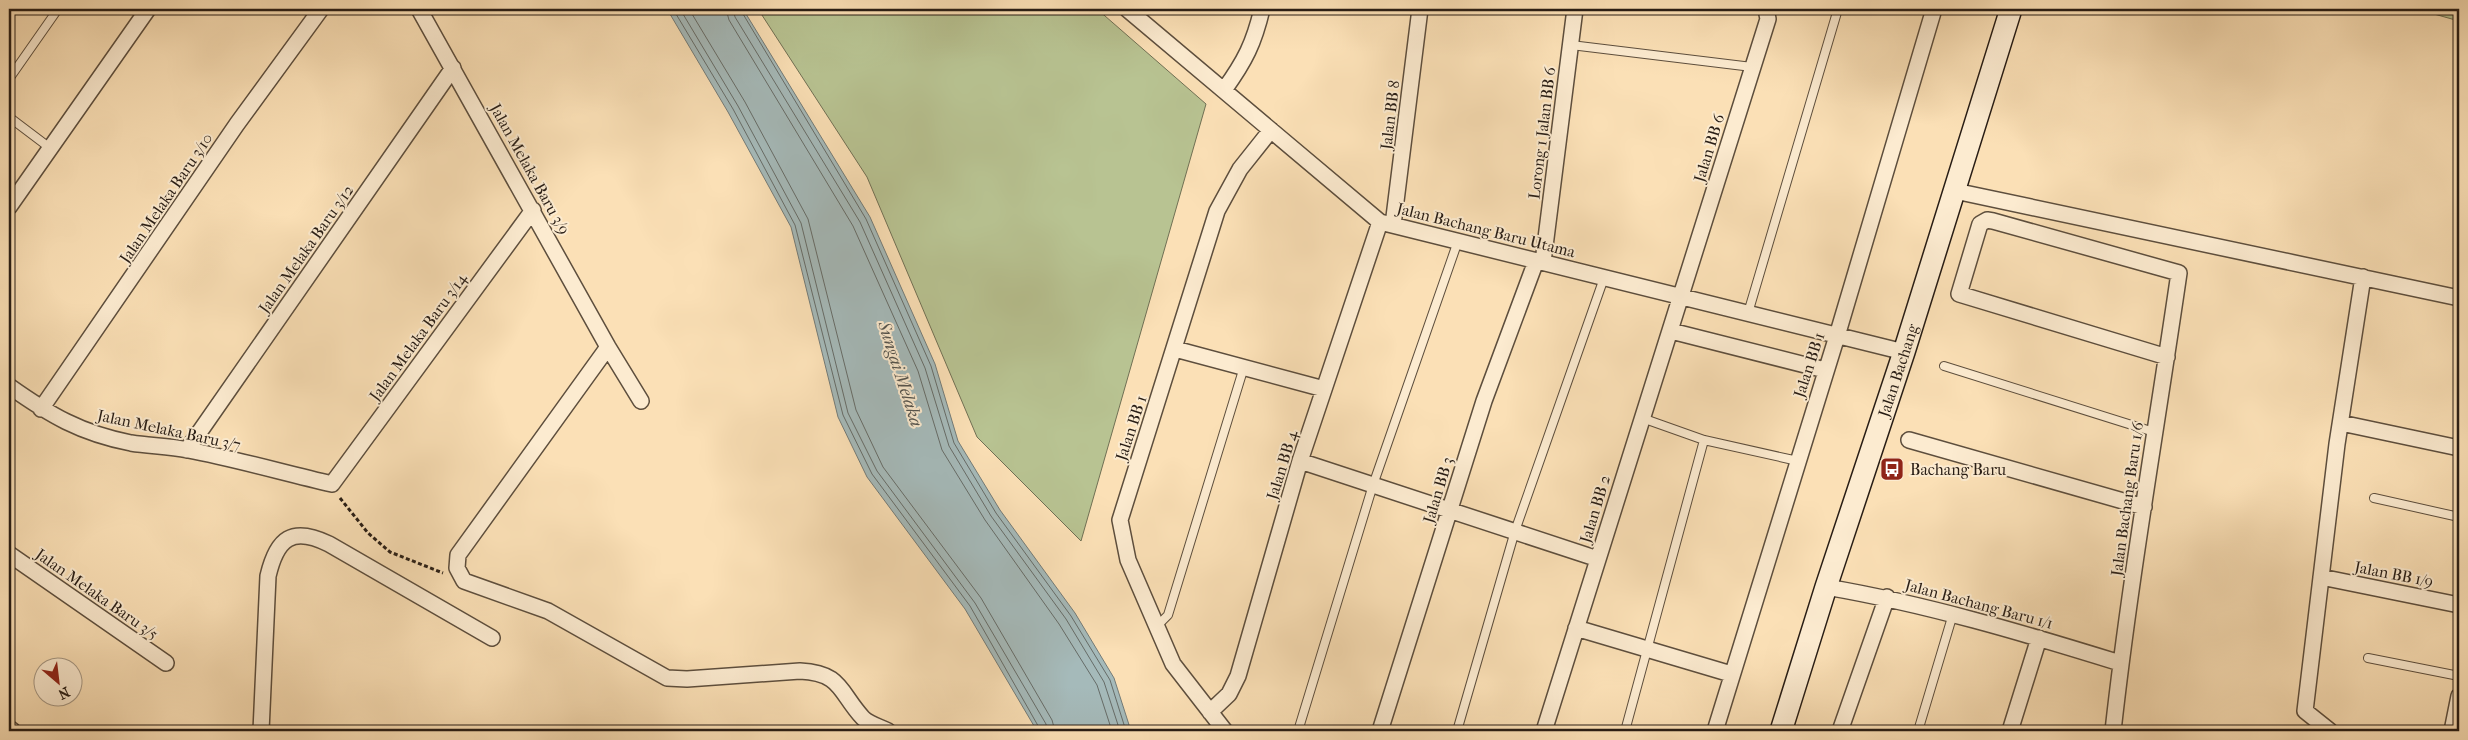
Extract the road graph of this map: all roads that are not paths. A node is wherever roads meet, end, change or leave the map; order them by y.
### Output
1 (58, 9) edge
2 (148, 9) edge
3 (321, 9) edge
4 (419, 9) edge
5 (1127, 9) edge
6 (1262, 9) edge
7 (1420, 9) edge
8 (1575, 9) edge
9 (1766, 9) edge
10 (1838, 9) edge
11 (1934, 9) edge
12 (2011, 9) edge
13 (1571, 44) junction
14 (1752, 67) junction
15 (453, 68) junction
16 (9, 79) edge
17 (1224, 90) junction
18 (9, 117) edge
19 (1271, 130) junction
20 (50, 148) junction
21 (1955, 191) junction
22 (9, 207) edge
23 (533, 210) junction
24 (1386, 224) junction
25 (1458, 241) junction
26 (1539, 262) junction
27 (2364, 277) junction
28 (1604, 278) junction
29 (1682, 297) junction
30 (2459, 298) edge
31 (1748, 313) junction
32 (1671, 330) junction
33 (1837, 336) junction
34 (608, 347) junction
35 (1174, 349) junction
36 (1904, 352) junction
37 (2166, 357) junction
38 (1944, 366) dead end
39 (1244, 367) junction
40 (1825, 370) junction
41 (9, 386) edge
42 (1324, 389) junction
43 (641, 401) dead end
44 (41, 409) junction
45 (1642, 418) junction
46 (2341, 423) junction
47 (2154, 432) junction
48 (1704, 440) junction
49 (1909, 440) dead end
50 (2459, 448) edge
51 (187, 450) junction
52 (1300, 461) junction
53 (1798, 461) junction
54 (332, 484) joint
55 (1373, 485) junction
56 (2374, 498) dead end
57 (2144, 507) junction
58 (1450, 510) junction
59 (2459, 518) edge
60 (1515, 531) junction
61 (9, 554) edge
62 (1598, 559) junction
63 (2321, 577) junction
64 (1826, 587) junction
65 (1887, 597) junction
66 (2459, 605) edge
67 (1953, 614) junction
68 (1157, 626) junction
69 (1576, 628) junction
70 (492, 638) dead end
71 (2038, 638) junction
72 (1649, 649) junction
73 (2368, 658) dead end
74 (166, 663) dead end
75 (2120, 663) junction
76 (1731, 674) junction
77 (2459, 676) edge
78 (2459, 696) edge
79 (1210, 712) junction
80 (9, 728) edge
81 (13, 731) edge
82 (261, 731) edge
83 (888, 731) edge
84 (1225, 731) edge
85 (1298, 731) edge
86 (1380, 731) edge
87 (1457, 731) edge
88 (1544, 731) edge
89 (1625, 731) edge
90 (1715, 731) edge
91 (1781, 731) edge
92 (1840, 731) edge
93 (1918, 731) edge
94 (2010, 731) edge
95 (2113, 731) edge
96 (2330, 731) edge
97 (2452, 731) edge

1 - 16 lane
2 - 20 street
3 - 44 street, Jalan Melaka Baru 3/10
4 - 15 street, Jalan Melaka Baru 3/9
5 - 17 street, Jalan Bachang Baru Utama
6 - 17 street
7 - 24 street, Jalan BB 8
8 - 13 street, Lorong 1 Jalan BB 6
9 - 14 street, Jalan BB 6
10 - 31 lane
11 - 33 street, Jalan BB 1
12 - 21 street, Jalan Bachang
13 - 14 lane
13 - 26 street, Lorong 1 Jalan BB 6
14 - 29 street, Jalan BB 6
15 - 23 street, Jalan Melaka Baru 3/9
15 - 51 street, Jalan Melaka Baru 3/12
17 - 19 street, Jalan Bachang Baru Utama
18 - 20 lane
19 - 24 street, Jalan Bachang Baru Utama
19 - 35 street, Jalan BB 1
20 - 22 street
21 - 27 street
21 - 36 street, Jalan Bachang
23 - 34 street, Jalan Melaka Baru 3/9
23 - 54 street, Jalan Melaka Baru 3/14
24 - 25 street, Jalan Bachang Baru Utama
24 - 42 street, Jalan BB 4
25 - 26 street, Jalan Bachang Baru Utama
25 - 55 lane
26 - 28 street, Jalan Bachang Baru Utama
26 - 58 street, Jalan BB 3
27 - 30 street
27 - 46 street
28 - 29 street, Jalan Bachang Baru Utama
28 - 60 lane
29 - 31 street, Jalan Bachang Baru Utama
29 - 32 street, Jalan BB 2
31 - 33 street, Jalan Bachang Baru Utama
32 - 40 street
32 - 45 street, Jalan BB 2
33 - 36 street, Jalan Bachang Baru Utama
33 - 40 street, Jalan BB 1
34 - 43 street, Jalan Melaka Baru 3/9
34 - 83 street
35 - 39 street
35 - 68 street, Jalan BB 1
36 - 64 street, Jalan Bachang
37 - 37 street, Jalan Bachang Baru 1/6
37 - 47 street, Jalan Bachang Baru 1/6
38 - 47 lane
39 - 42 street
39 - 68 lane
40 - 53 street, Jalan BB 1
41 - 44 street, Jalan Melaka Baru 3/7
42 - 52 street, Jalan BB 4
44 - 51 street, Jalan Melaka Baru 3/7
45 - 48 lane
45 - 62 street, Jalan BB 2
46 - 50 street
46 - 63 street
47 - 57 street, Jalan Bachang Baru 1/6
48 - 53 lane
48 - 72 lane
49 - 57 street
51 - 54 street, Jalan Melaka Baru 3/7
52 - 55 street
52 - 79 street, Jalan BB 4
53 - 76 street, Jalan BB 1
55 - 58 street
55 - 85 lane
56 - 59 lane
57 - 75 street, Jalan Bachang Baru 1/6
58 - 60 street
58 - 86 street, Jalan BB 3
60 - 62 street
60 - 87 lane
61 - 74 street, Jalan Melaka Baru 3/5
62 - 69 street, Jalan BB 2
63 - 66 street, Jalan BB 1/9
63 - 96 street
64 - 65 street, Jalan Bachang Baru 1/1
64 - 91 street, Jalan Bachang
65 - 67 street, Jalan Bachang Baru 1/1
65 - 92 street
67 - 71 street, Jalan Bachang Baru 1/1
67 - 93 lane
68 - 79 street, Jalan BB 1
69 - 72 street
69 - 88 street, Jalan BB 2
70 - 82 street
71 - 75 street, Jalan Bachang Baru 1/1
71 - 94 street
72 - 76 street
72 - 89 lane
73 - 77 lane
75 - 95 street, Jalan Bachang Baru 1/6
76 - 90 street, Jalan BB 1
78 - 97 street
79 - 84 street, Jalan BB 1
80 - 81 street

